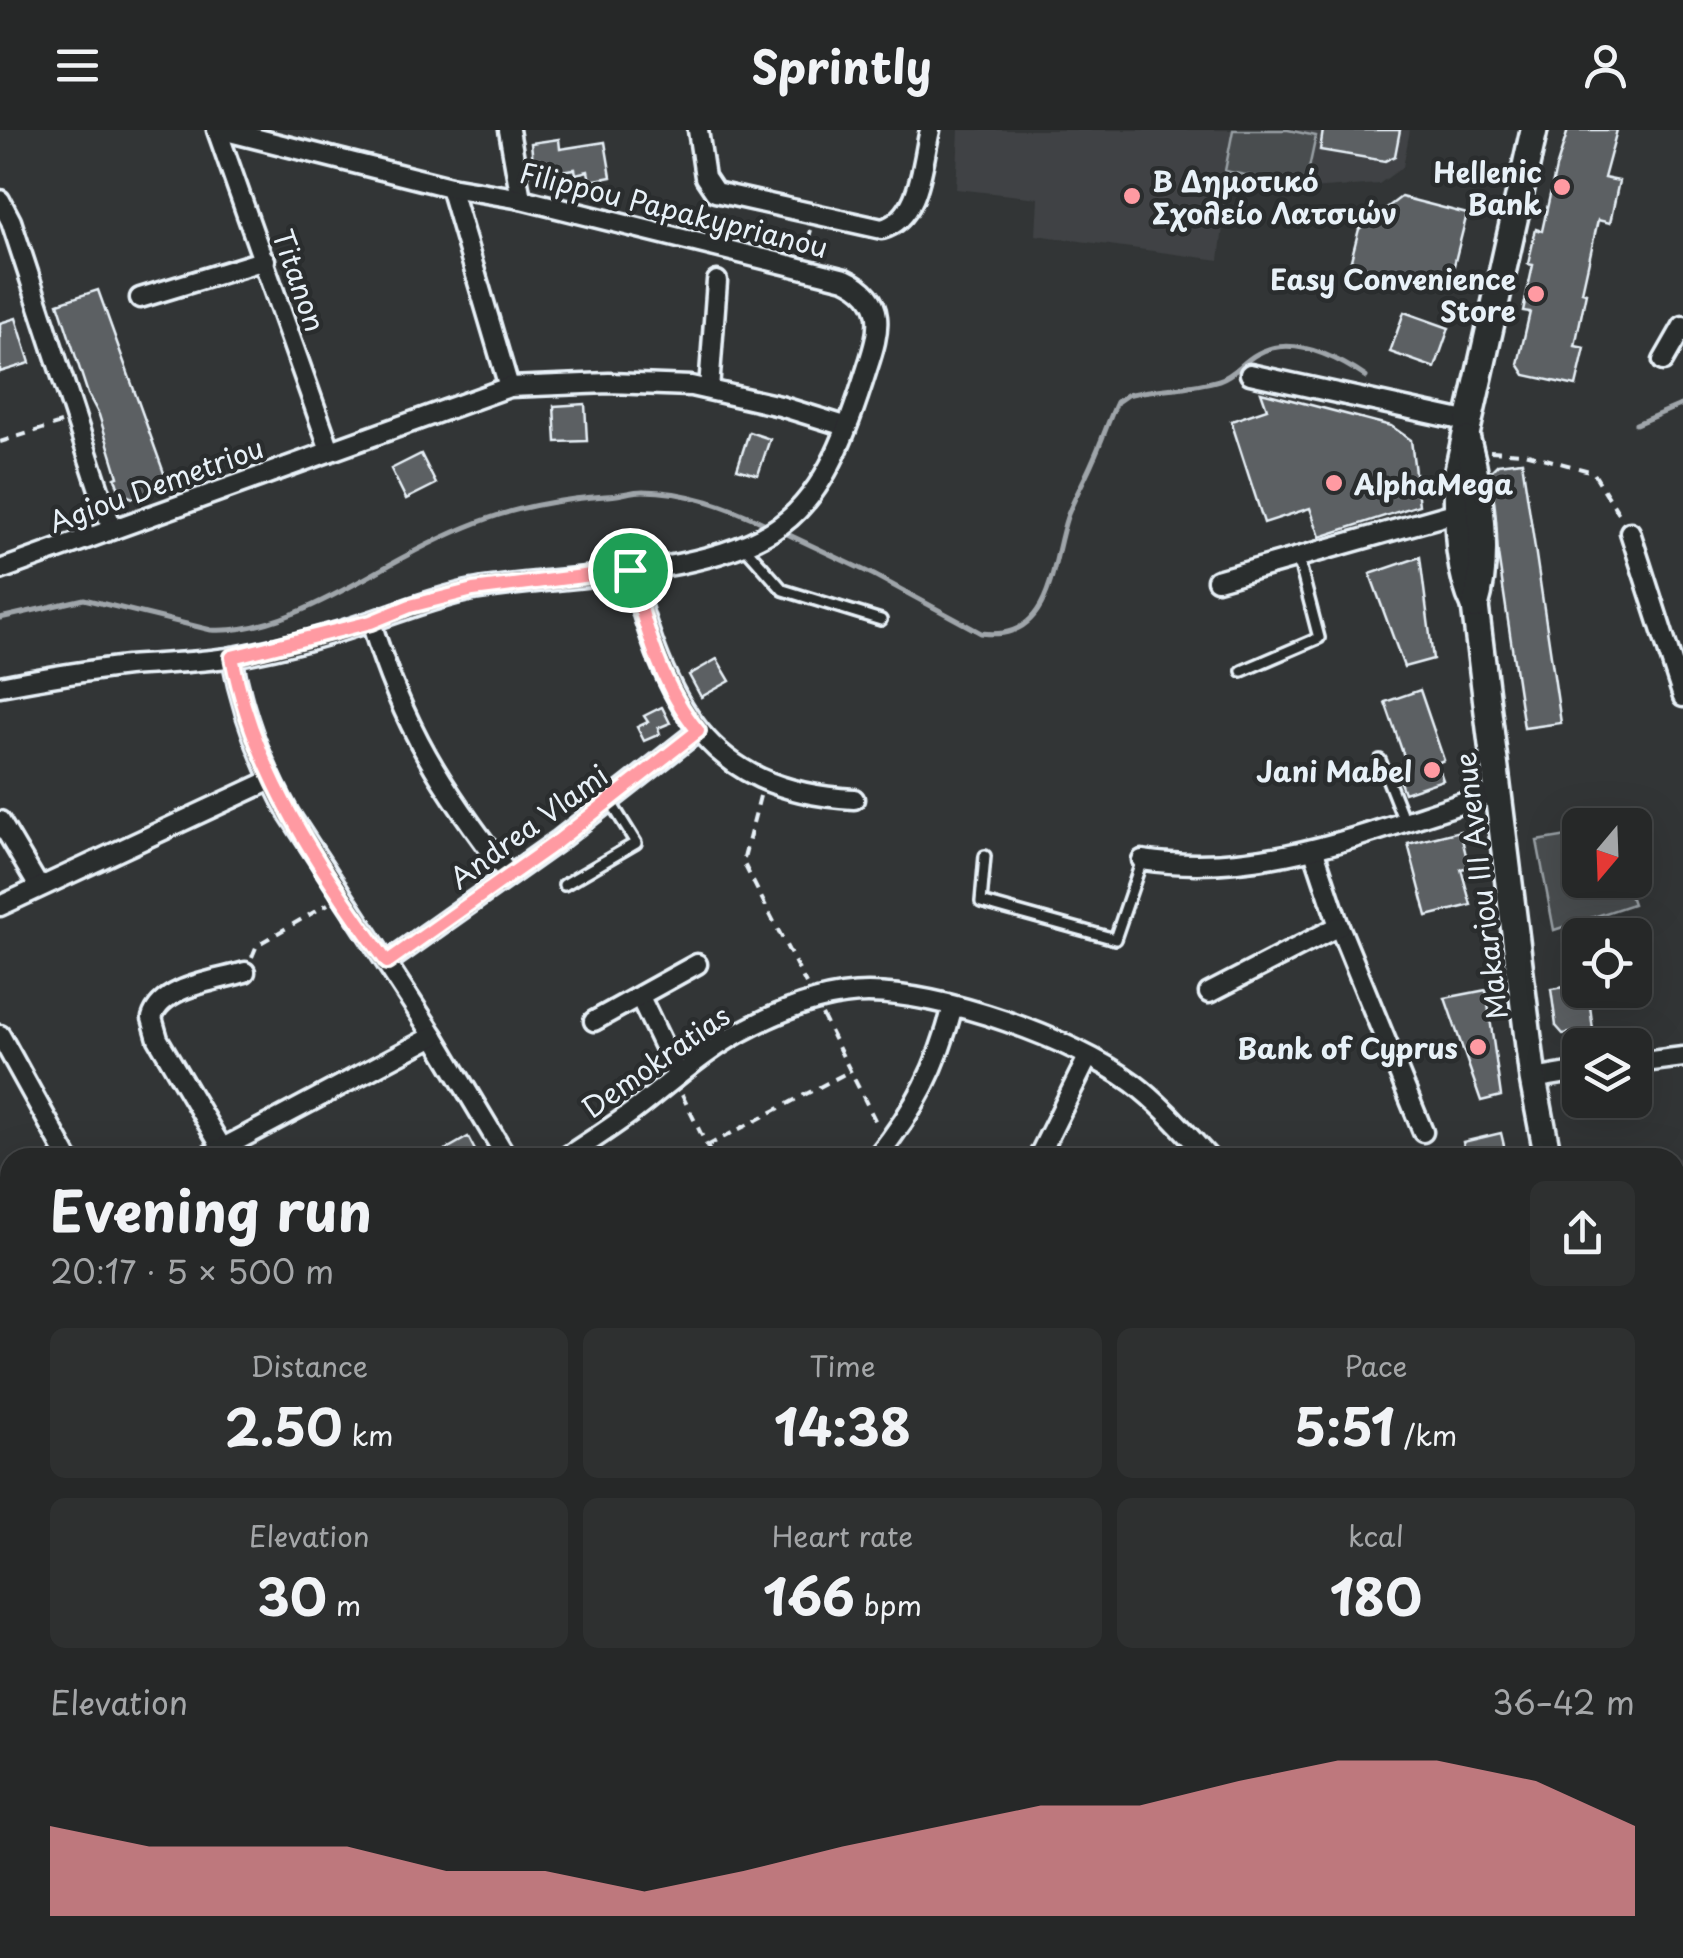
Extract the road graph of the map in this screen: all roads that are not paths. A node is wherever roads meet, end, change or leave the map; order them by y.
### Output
1 (219, 130) edge
2 (510, 130) edge
3 (698, 130) edge
4 (930, 130) edge
5 (1534, 130) edge
6 (450, 187) junction
7 (522, 199) junction
8 (0, 200) edge
9 (264, 260) junction
10 (717, 281) dead end
11 (140, 298) dead end
12 (1683, 326) edge
13 (1664, 362) dead end
14 (1250, 374) dead end
15 (509, 387) junction
16 (710, 389) junction
17 (845, 426) junction
18 (1469, 437) junction
19 (330, 450) junction
20 (1458, 512) junction
21 (112, 529) junction
22 (1630, 532) road end
23 (744, 546) junction
24 (1298, 557) junction
25 (0, 570) edge
26 (630, 570) junction
27 (1217, 580) dead end
28 (1476, 606) junction
29 (881, 620) dead end
30 (371, 622) junction
31 (232, 657) junction
32 (1242, 672) dead end
33 (0, 686) edge
34 (1683, 697) edge
35 (698, 731) junction
36 (1380, 760) dead end
37 (271, 780) junction
38 (1498, 792) junction
39 (854, 799) dead end
40 (610, 801) junction
41 (0, 821) edge
42 (1404, 822) junction
43 (1314, 851) junction
44 (985, 856) dead end
45 (1142, 860) joint
46 (509, 875) junction
47 (564, 885) dead end
48 (39, 887) junction
49 (0, 906) edge
50 (1339, 926) junction
51 (387, 962) junction
52 (697, 964) dead end
53 (245, 972) road end
54 (1209, 993) dead end
55 (640, 996) junction
56 (953, 1006) junction
57 (594, 1021) dead end
58 (0, 1035) edge
59 (434, 1036) junction
60 (1683, 1056) edge
61 (1088, 1057) junction
62 (1652, 1060) edge
63 (1562, 1074) edge
64 (675, 1076) junction
65 (1534, 1078) junction
66 (1423, 1132) dead end
67 (62, 1148) edge
68 (222, 1148) joint
69 (500, 1148) edge
70 (580, 1148) edge
71 (884, 1148) edge
72 (1043, 1148) edge
73 (1199, 1148) edge
74 (1546, 1148) edge

1 - 6 street, Filippou Papakyprianou
1 - 9 street, Titanon
2 - 7 street
3 - 4 street
5 - 18 street, Makariou III Avenue
6 - 7 street, Filippou Papakyprianou
6 - 15 street
7 - 17 street, Filippou Papakyprianou
8 - 21 street
9 - 11 street
9 - 19 street, Titanon
10 - 16 street
12 - 13 street
14 - 18 street
15 - 16 street, Agiou Demetriou
15 - 19 street, Agiou Demetriou
16 - 17 street, Agiou Demetriou
17 - 23 street
18 - 20 street, Makariou III Avenue
18 - 28 street, Makariou III Avenue
19 - 21 street, Agiou Demetriou
20 - 24 street
20 - 28 street, Makariou III Avenue
21 - 25 street, Agiou Demetriou
22 - 34 street
23 - 26 street
23 - 29 lane
24 - 27 street
24 - 32 lane
26 - 30 street
26 - 35 street
28 - 38 street, Makariou III Avenue
30 - 31 street
30 - 46 street
31 - 33 street
31 - 37 street
35 - 39 street
35 - 40 street, Andrea Vlami
36 - 42 lane
37 - 48 street
37 - 51 street
38 - 42 street
38 - 65 street, Makariou III Avenue
40 - 46 street, Andrea Vlami
40 - 47 lane
41 - 48 street
42 - 43 street
43 - 45 street
43 - 50 street
44 - 45 lane
46 - 51 street, Andrea Vlami
48 - 49 street
50 - 54 street
50 - 66 street
51 - 59 street
52 - 55 street
53 - 68 street
55 - 57 street
55 - 64 street
56 - 61 street, Demokratias
56 - 64 street, Demokratias
56 - 71 street
58 - 67 street
59 - 68 street
59 - 69 street
60 - 62 street
61 - 72 street
61 - 73 street, Demokratias
63 - 65 street
64 - 70 street, Demokratias
65 - 74 street, Makariou III Avenue

